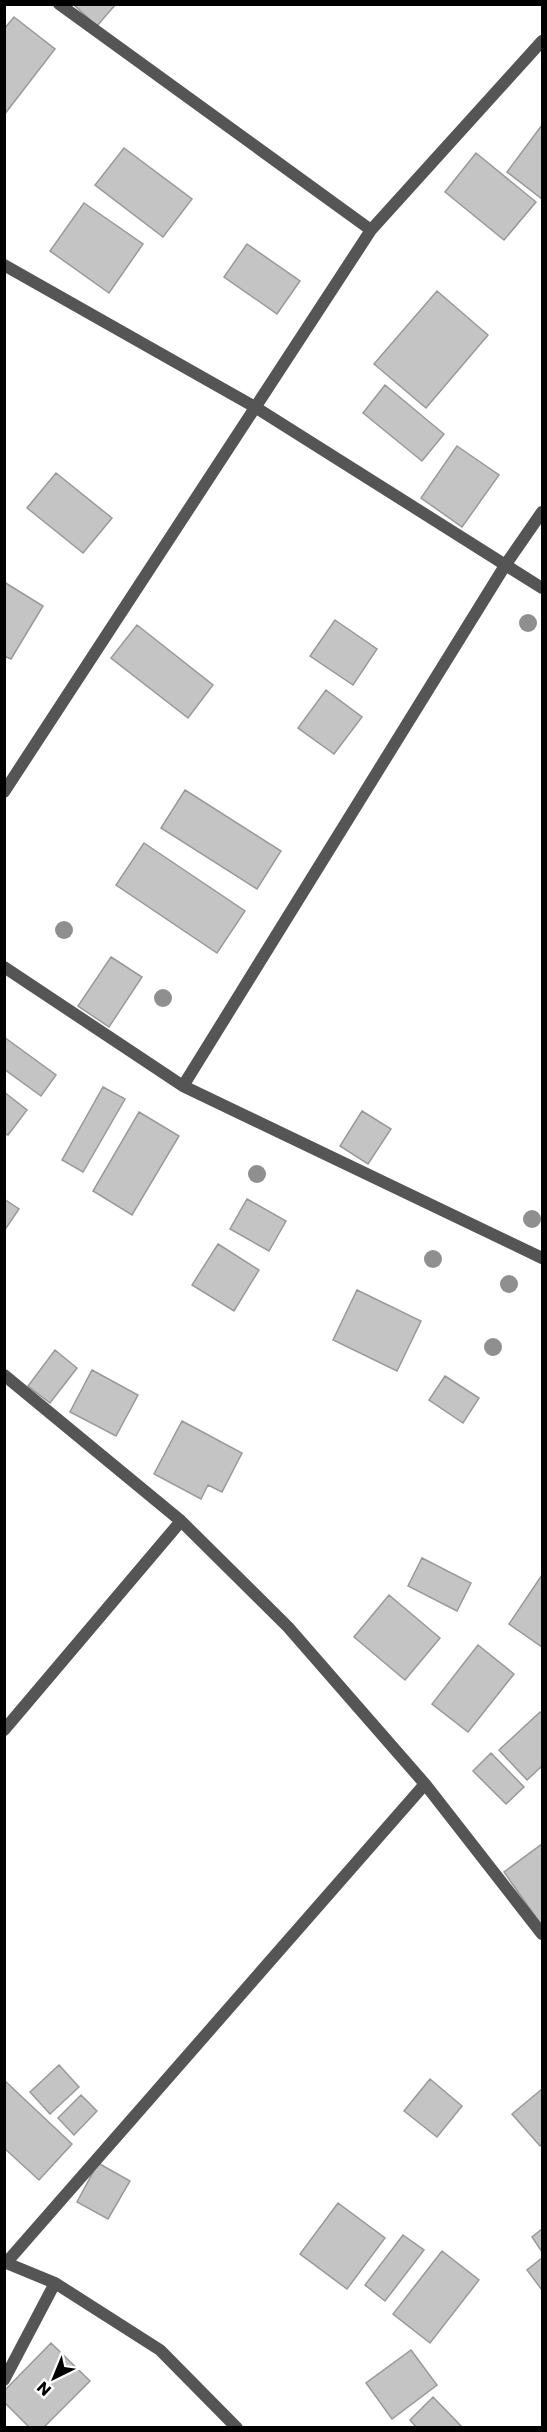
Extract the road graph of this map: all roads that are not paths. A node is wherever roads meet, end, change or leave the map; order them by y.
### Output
1 (59, 4) edge
2 (543, 41) edge
3 (371, 230) junction
4 (4, 265) edge
5 (255, 408) junction
6 (543, 512) edge
7 (506, 564) junction
8 (543, 588) edge
9 (4, 792) edge
10 (4, 967) edge
11 (183, 1086) junction
12 (543, 1258) edge
13 (4, 1376) edge
14 (181, 1521) junction
15 (4, 1730) edge
16 (425, 1784) junction
17 (543, 1934) edge
18 (5, 2263) edge
19 (55, 2283) junction
20 (4, 2380) edge
21 (237, 2427) edge

1 - 3 street
2 - 3 street
3 - 5 street
4 - 5 street
5 - 7 street
5 - 9 street
6 - 7 street
7 - 8 street
7 - 11 street
10 - 11 street
11 - 12 street
13 - 14 street
14 - 15 street
14 - 16 street
16 - 17 street
16 - 18 street
18 - 19 street
19 - 20 street
19 - 21 street

